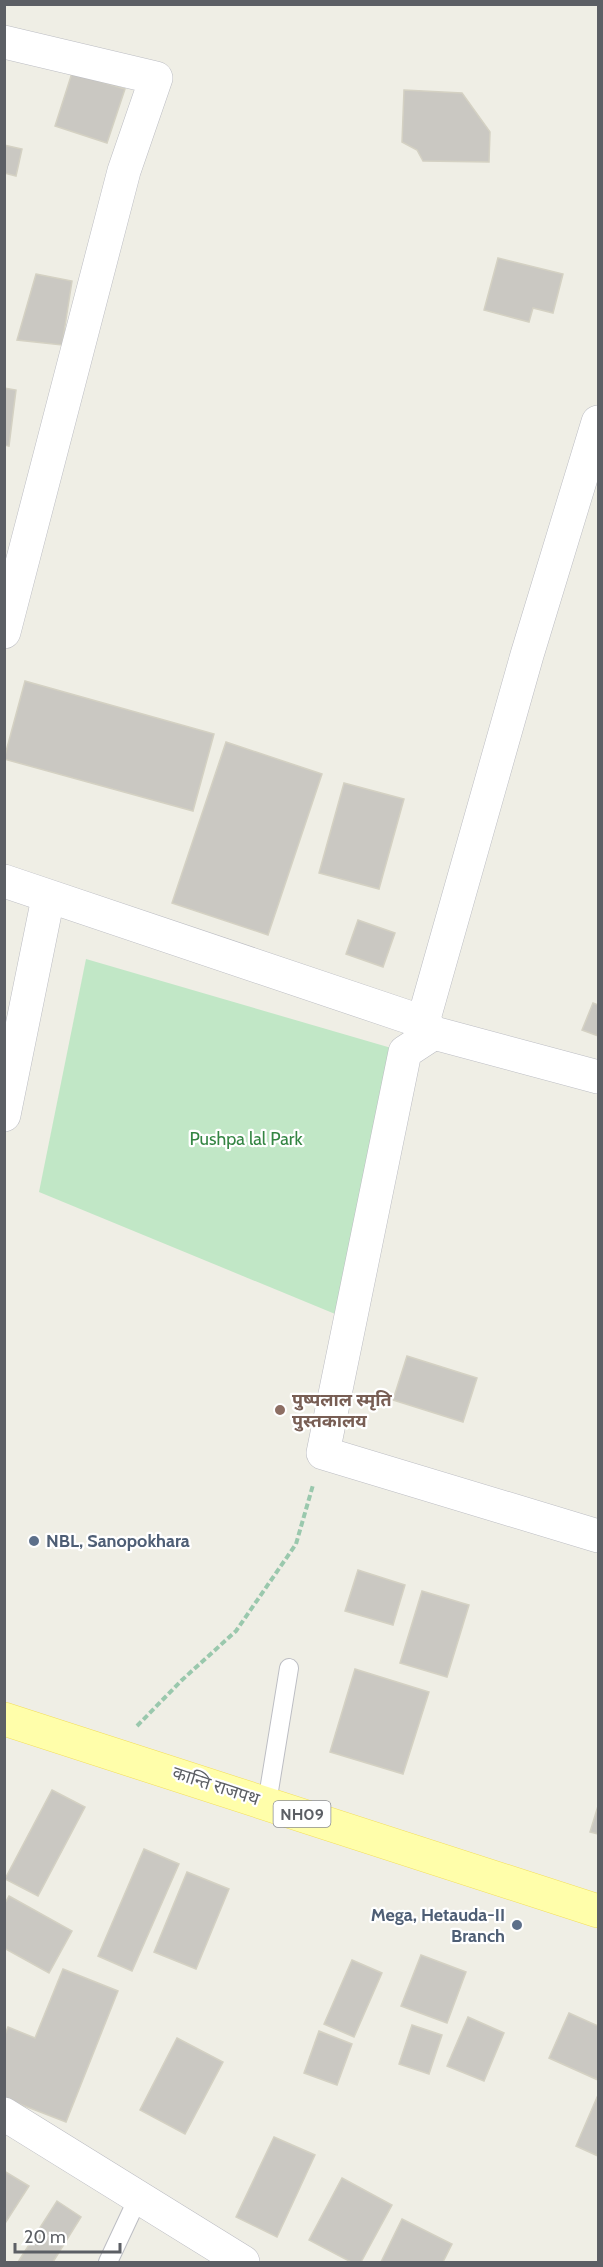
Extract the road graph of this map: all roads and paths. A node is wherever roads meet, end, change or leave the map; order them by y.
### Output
1 (4, 42) edge
2 (598, 422) edge
3 (4, 632) edge
4 (4, 881) edge
5 (48, 898) junction
6 (429, 1027) junction
7 (598, 1077) edge
8 (4, 1115) edge
9 (323, 1453) junction
10 (598, 1536) edge
11 (289, 1668) dead end
12 (4, 1719) edge
13 (111, 1752) junction
14 (267, 1803) junction
15 (598, 1911) edge
16 (4, 2114) edge
17 (138, 2198) junction
18 (108, 2262) edge
19 (243, 2262) edge

1 - 3 street
2 - 6 street
4 - 5 street
5 - 6 street
5 - 8 street
6 - 7 street
6 - 9 street
9 - 10 street
9 - 13 path
11 - 14 lane
12 - 13 main road, कान्ति राजपथ / NH09
13 - 14 main road, कान्ति राजपथ / NH09
14 - 15 main road, कान्ति राजपथ / NH09
16 - 17 street
17 - 18 lane
17 - 19 street

